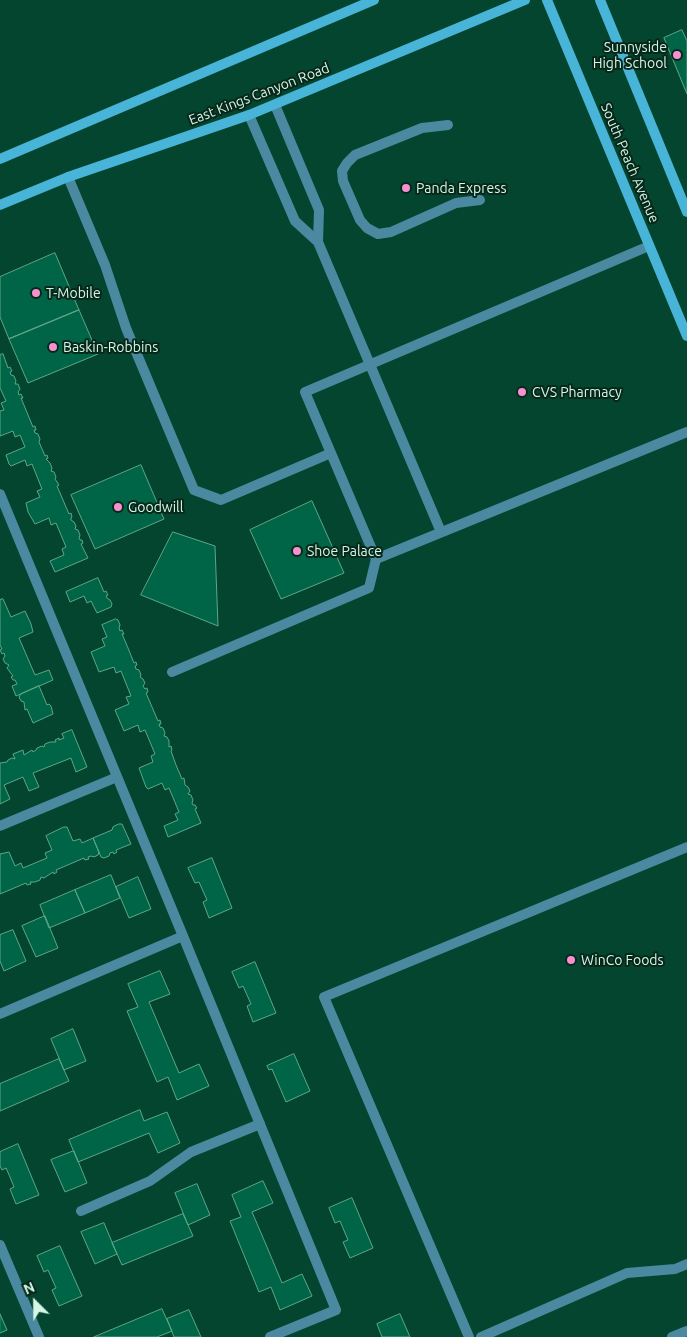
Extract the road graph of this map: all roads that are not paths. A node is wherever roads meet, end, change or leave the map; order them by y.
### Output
1 (374, 0) edge
2 (525, 0) edge
3 (547, 0) edge
4 (600, 0) edge
5 (275, 105) junction
6 (249, 115) junction
7 (448, 125) dead end
8 (0, 159) edge
9 (68, 178) junction
10 (480, 200) dead end
11 (0, 205) edge
12 (687, 212) edge
13 (318, 242) junction
14 (649, 246) junction
15 (687, 336) edge
16 (369, 364) junction
17 (687, 432) edge
18 (331, 453) junction
19 (0, 494) edge
20 (441, 532) junction
21 (376, 558) junction
22 (172, 672) dead end
23 (117, 777) junction
24 (0, 826) edge
25 (687, 847) edge
26 (183, 936) junction
27 (0, 1014) edge
28 (260, 1124) junction
29 (81, 1211) dead end
30 (0, 1245) edge
31 (687, 1264) edge
32 (687, 1331) edge
33 (39, 1337) edge
34 (270, 1337) edge
35 (469, 1337) edge
36 (481, 1337) edge
37 (672, 1337) edge

1 - 8 main road
2 - 5 main road, East Kings Canyon Road
3 - 14 main road, South Peach Avenue
4 - 12 main road
5 - 6 main road, East Kings Canyon Road
5 - 13 street
6 - 9 main road, East Kings Canyon Road
6 - 13 street
7 - 10 street
9 - 11 main road, East Kings Canyon Road
9 - 18 street
13 - 16 street
14 - 15 main road, South Peach Avenue
14 - 16 street
16 - 18 street
16 - 20 street
17 - 20 street
18 - 21 street
19 - 23 street
20 - 21 street
21 - 22 street
23 - 24 street
23 - 26 street
25 - 35 street
26 - 27 street
26 - 28 street
28 - 29 street
28 - 34 street
30 - 33 street
31 - 36 street
32 - 37 street

